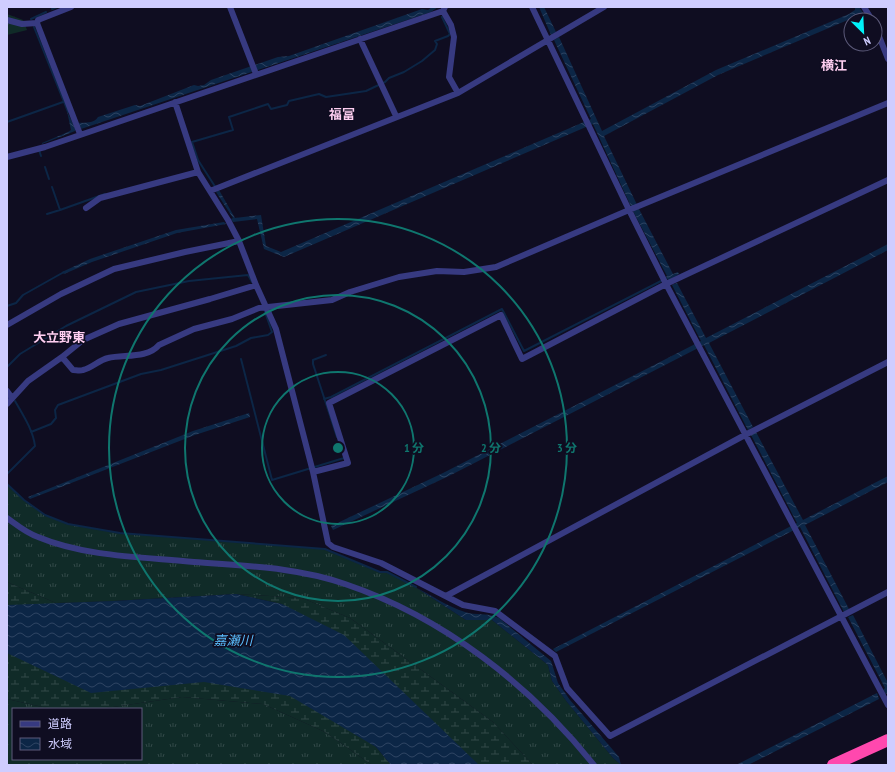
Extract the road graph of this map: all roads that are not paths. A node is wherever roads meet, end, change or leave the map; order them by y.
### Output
1 (71, 7) edge
2 (230, 7) edge
3 (532, 7) edge
4 (604, 7) edge
5 (444, 9) edge
6 (434, 10) edge
7 (7, 20) edge
8 (37, 23) junction
9 (360, 38) junction
10 (550, 39) junction
11 (883, 46) edge
12 (888, 58) edge
13 (256, 74) junction
14 (458, 93) junction
15 (175, 102) junction
16 (888, 103) edge
17 (396, 116) junction
18 (78, 131) junction
19 (7, 156) edge
20 (198, 172) junction
21 (888, 180) edge
22 (213, 190) junction
23 (86, 208) dead end
24 (629, 210) junction
25 (239, 241) junction
26 (668, 283) junction
27 (253, 286) junction
28 (267, 307) junction
29 (7, 325) edge
30 (62, 357) junction
31 (888, 362) edge
32 (7, 391) edge
33 (12, 398) junction
34 (7, 404) edge
35 (746, 435) junction
36 (311, 470) junction
37 (7, 518) edge
38 (888, 592) edge
39 (446, 596) junction
40 (842, 616) junction
41 (888, 705) edge
42 (888, 740) edge
43 (594, 765) edge
44 (833, 765) edge

1 - 8 street
2 - 13 street
3 - 10 street
4 - 10 street
5 - 6 street
5 - 14 street
6 - 9 street
7 - 8 street
8 - 18 street
9 - 13 street
9 - 17 street
10 - 14 street
10 - 24 street
11 - 12 street
13 - 15 street
14 - 17 street
15 - 18 street
15 - 20 street
16 - 24 street
17 - 22 street
18 - 19 street
20 - 22 street
20 - 23 street
21 - 26 street
22 - 25 street
24 - 26 street
24 - 28 street
25 - 27 street
25 - 29 street
26 - 35 street
26 - 36 street
27 - 28 street
27 - 30 street
28 - 30 street
28 - 36 street
30 - 33 street
31 - 35 street
32 - 33 street
33 - 34 street
35 - 39 street
35 - 40 street
36 - 39 street
37 - 43 street
38 - 40 street
39 - 40 street
40 - 41 street
42 - 44 highway

